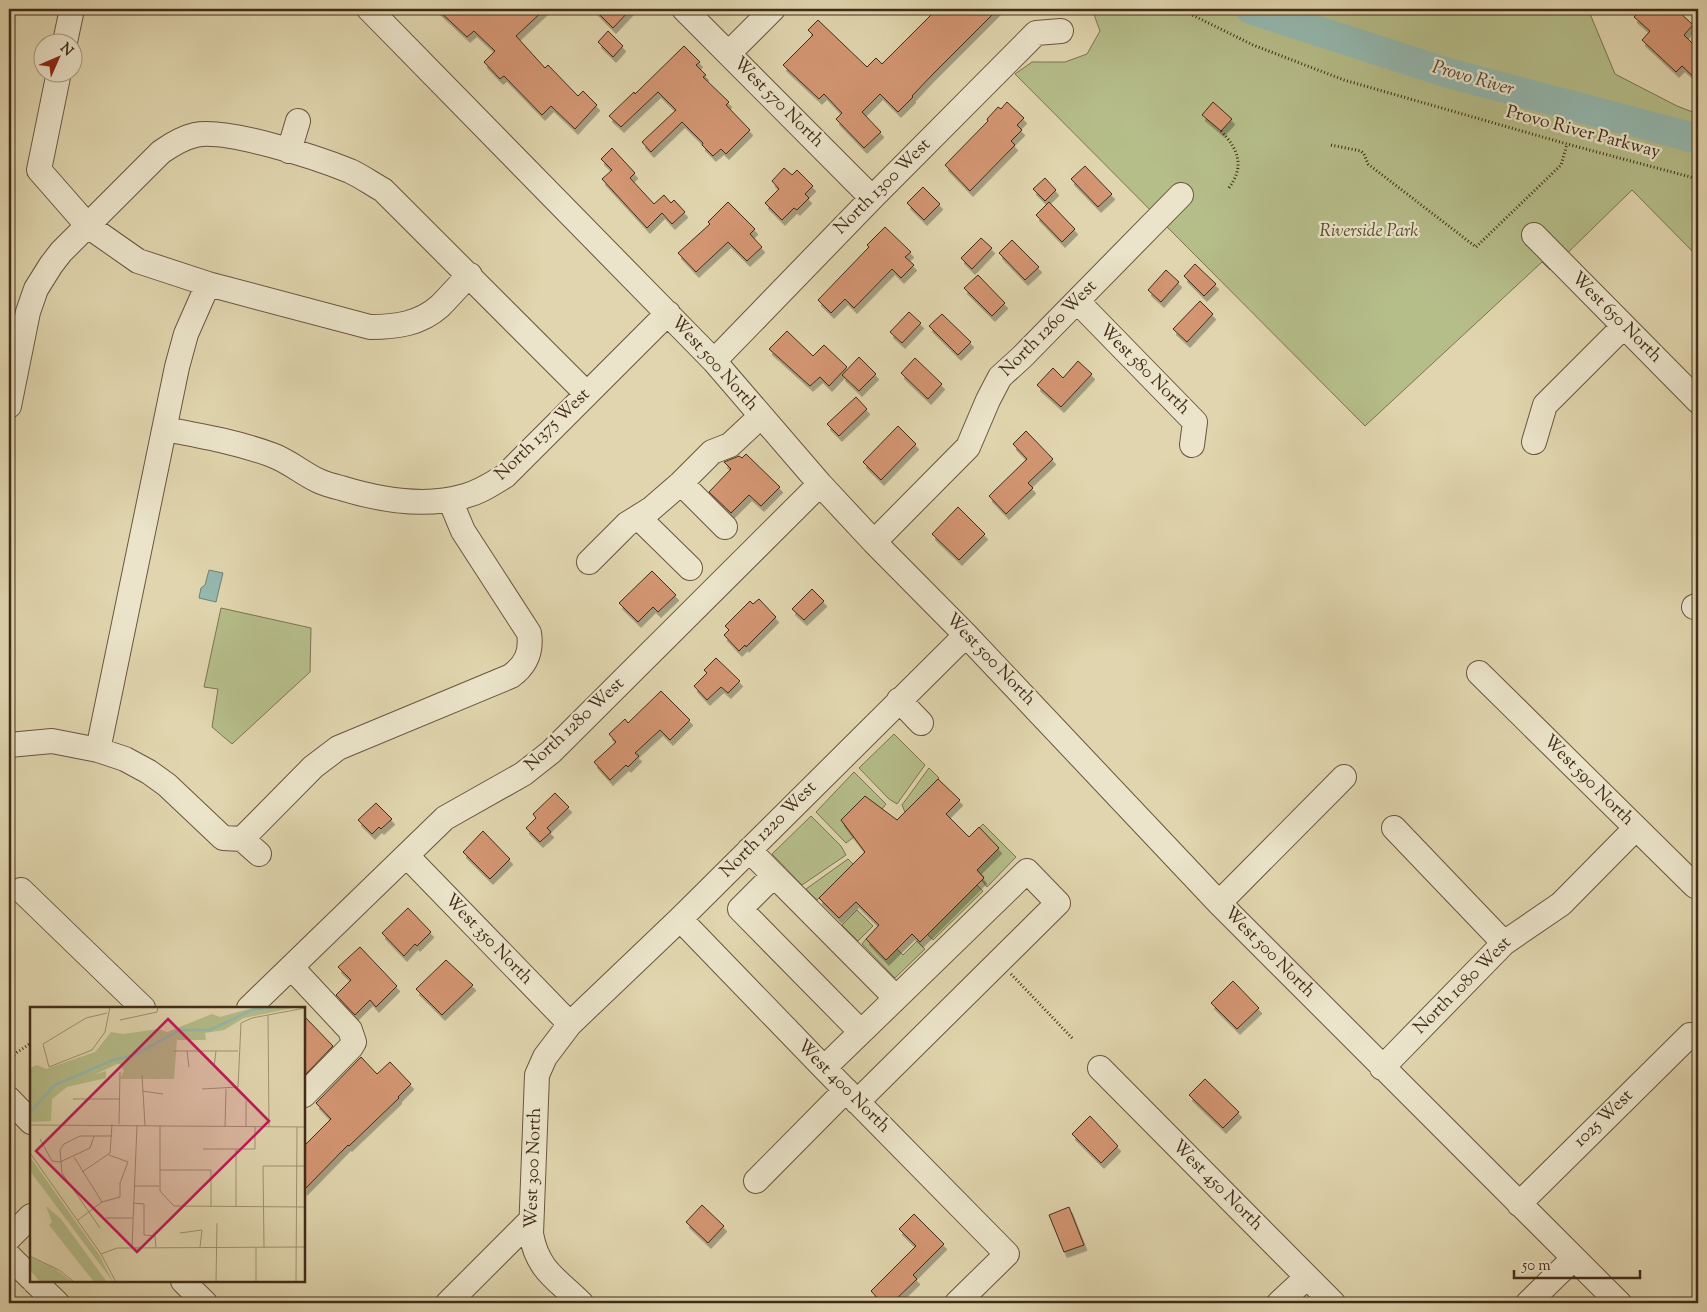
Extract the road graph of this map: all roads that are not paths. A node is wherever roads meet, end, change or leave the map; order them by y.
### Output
1 (72, 9) edge
2 (369, 9) edge
3 (684, 9) edge
4 (773, 9) edge
5 (1061, 31) dead end
6 (67, 32) edge
7 (728, 53) junction
8 (57, 82) edge
9 (298, 121) dead end
10 (289, 150) junction
11 (1181, 195) dead end
12 (872, 198) junction
13 (88, 226) junction
14 (1534, 235) dead end
15 (470, 275) junction
16 (208, 284) junction
17 (1076, 302) junction
18 (668, 314) junction
19 (1624, 326) junction
20 (714, 361) junction
21 (587, 394) junction
22 (1698, 401) edge
23 (9, 406) edge
24 (761, 416) junction
25 (165, 429) junction
26 (1534, 442) dead end
27 (1192, 445) dead end
28 (681, 483) junction
29 (820, 484) junction
30 (450, 500) junction
31 (638, 517) junction
32 (725, 527) dead end
33 (874, 542) junction
34 (589, 562) dead end
35 (690, 568) dead end
36 (966, 635) junction
37 (1479, 673) dead end
38 (899, 700) junction
39 (921, 723) dead end
40 (9, 745) edge
41 (98, 750) junction
42 (1344, 777) dead end
43 (1394, 828) dead end
44 (1635, 829) junction
45 (749, 850) junction
46 (407, 856) junction
47 (774, 875) junction
48 (1698, 887) edge
49 (21, 890) dead end
50 (1220, 902) junction
51 (680, 920) junction
52 (1504, 942) junction
53 (292, 968) junction
54 (896, 998) junction
55 (142, 1007) edge
56 (250, 1007) edge
57 (570, 1024) junction
58 (861, 1032) junction
59 (1690, 1035) dead end
60 (824, 1068) junction
61 (1100, 1068) dead end
62 (1382, 1068) junction
63 (305, 1094) edge
64 (852, 1096) junction
65 (9, 1099) edge
66 (30, 1121) edge
67 (756, 1181) dead end
68 (1519, 1204) junction
69 (30, 1217) edge
70 (531, 1220) junction
71 (9, 1238) edge
72 (9, 1256) edge
73 (1574, 1258) junction
74 (1307, 1277) junction
75 (30, 1278) edge
76 (34, 1282) edge
77 (184, 1282) edge
78 (56, 1303) edge
79 (205, 1303) edge
80 (448, 1303) edge
81 (581, 1303) edge
82 (957, 1303) edge
83 (1279, 1303) edge
84 (1334, 1303) edge
85 (1528, 1303) edge
86 (1619, 1303) edge

1 - 6 street
2 - 18 street, West 500 North
3 - 7 street, West 570 North
4 - 7 street
5 - 12 street, North 1300 West
7 - 12 street, West 570 North
8 - 13 street
9 - 10 street
10 - 13 street
10 - 15 street
11 - 17 street, North 1260 West
12 - 20 street, North 1300 West
13 - 16 street
13 - 23 street
14 - 19 street, West 650 North
15 - 16 street
15 - 21 street
16 - 25 street
17 - 27 street, West 580 North
17 - 33 street, North 1260 West
18 - 20 street, West 500 North
18 - 21 street, North 1375 West
19 - 22 street, West 650 North
19 - 26 street
20 - 24 street, West 500 North
21 - 30 street, North 1375 West
24 - 28 street
24 - 29 street, West 500 North
25 - 30 street, North 1375 West
25 - 41 street
28 - 31 street
28 - 32 street
29 - 33 street, West 500 North
29 - 46 street, North 1280 West
30 - 41 street
31 - 34 street
31 - 35 street
33 - 36 street, West 500 North
36 - 38 street, North 1220 West
36 - 50 street, West 500 North
37 - 44 street, West 590 North
38 - 39 street
38 - 45 street, North 1220 West
40 - 41 street
42 - 50 street
43 - 52 street
44 - 48 street, West 590 North
44 - 52 street, North 1080 West
45 - 47 street
45 - 51 street, North 1220 West
46 - 53 street, North 1280 West
46 - 57 street, West 350 North
47 - 54 street
47 - 58 street
49 - 55 street
50 - 62 street, West 500 North
51 - 57 street, North 1220 West
51 - 60 street, West 400 North
52 - 62 street, North 1080 West
53 - 56 street, North 1280 West
53 - 63 street
54 - 58 street
54 - 64 street
57 - 70 street, West 300 North
58 - 60 street
59 - 68 street, 1025 West
60 - 64 street, West 400 North
61 - 74 street, West 450 North
62 - 68 street, West 500 North
64 - 67 street
64 - 82 street, West 400 North
65 - 66 street
68 - 73 street, West 500 North
69 - 71 street
70 - 80 street
70 - 81 street, West 300 North
72 - 75 street
73 - 85 street
73 - 86 street, West 500 North
74 - 83 street
74 - 84 street, West 450 North
76 - 78 street
77 - 79 street

